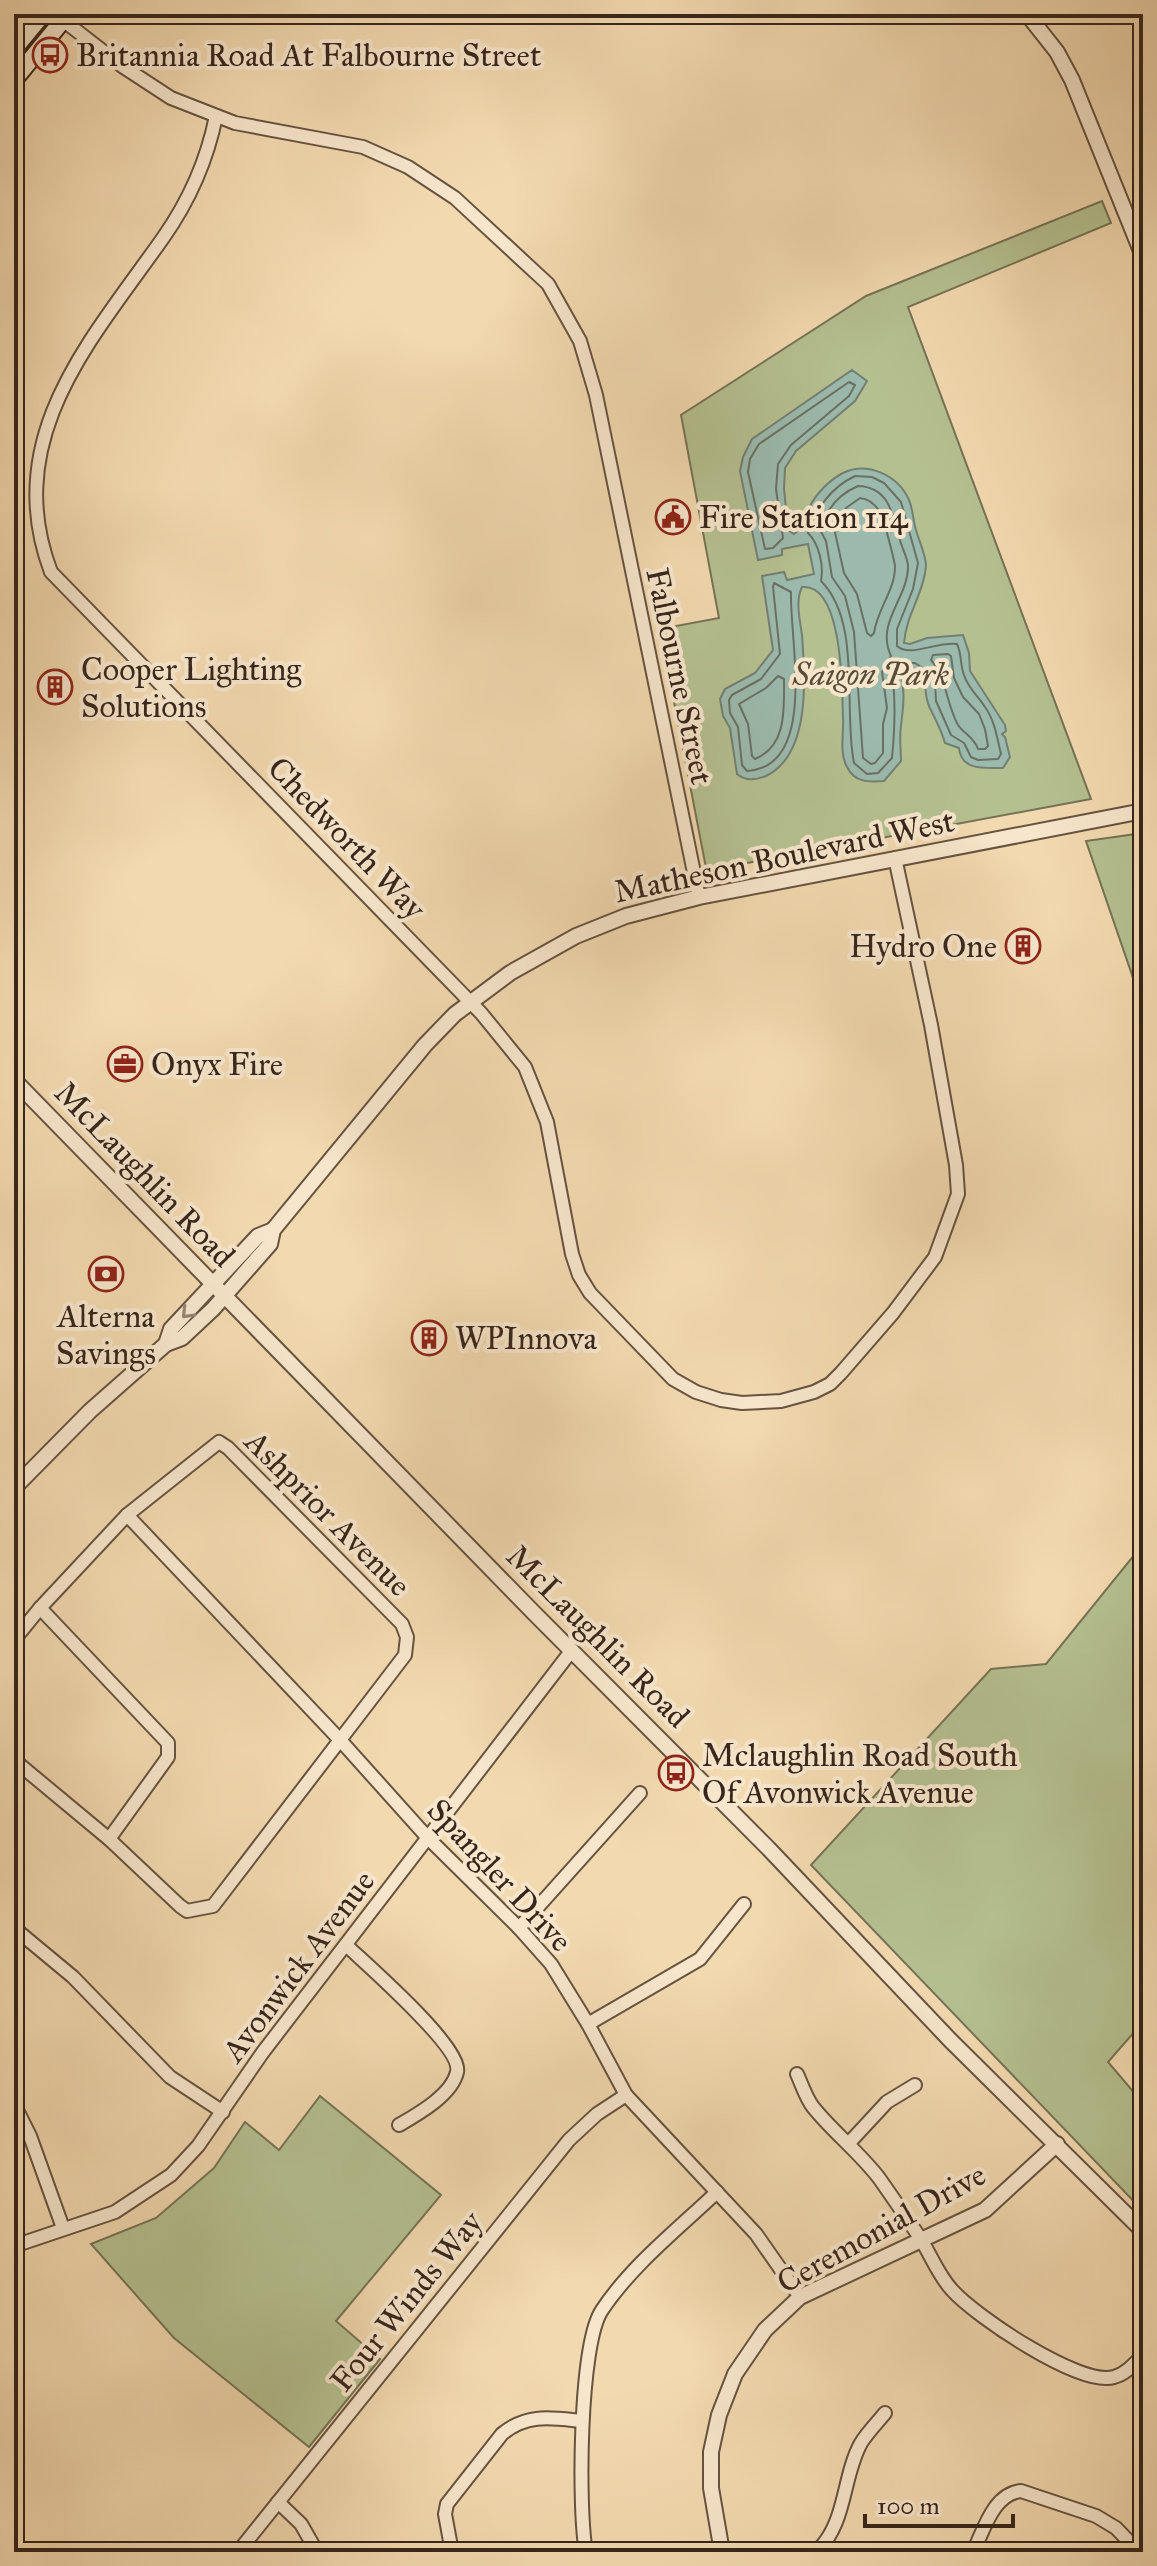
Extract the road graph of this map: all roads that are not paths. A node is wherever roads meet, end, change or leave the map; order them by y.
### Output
1 (43, 14) edge
2 (1027, 14) edge
3 (62, 16) edge
4 (14, 49) edge
5 (14, 80) edge
6 (216, 116) junction
7 (1143, 256) edge
8 (65, 359) dead end
9 (27, 535) dead end
10 (1143, 811) edge
11 (895, 858) junction
12 (699, 897) junction
13 (470, 1001) junction
14 (14, 1080) edge
15 (273, 1230) junction
16 (214, 1285) junction
17 (225, 1296) junction
18 (166, 1344) junction
19 (14, 1488) edge
20 (127, 1515) junction
21 (40, 1608) junction
22 (14, 1640) edge
23 (572, 1650) junction
24 (341, 1741) junction
25 (14, 1760) edge
26 (640, 1793) dead end
27 (428, 1838) junction
28 (109, 1839) junction
29 (744, 1904) dead end
30 (14, 1928) edge
31 (519, 1928) junction
32 (346, 1945) junction
33 (588, 2024) junction
34 (797, 2074) dead end
35 (915, 2085) dead end
36 (626, 2095) junction
37 (14, 2104) edge
38 (223, 2112) junction
39 (399, 2125) dead end
40 (849, 2143) junction
41 (1057, 2144) junction
42 (717, 2192) junction
43 (63, 2228) junction
44 (1143, 2231) edge
45 (922, 2240) junction
46 (14, 2246) edge
47 (800, 2297) junction
48 (1143, 2355) edge
49 (885, 2413) dead end
50 (582, 2421) junction
51 (278, 2502) junction
52 (238, 2552) edge
53 (317, 2552) edge
54 (452, 2552) edge
55 (586, 2552) edge
56 (722, 2552) edge
57 (816, 2552) edge
58 (973, 2552) edge
59 (1139, 2552) edge

1 - 4 main road
2 - 7 street
3 - 5 main road
3 - 6 street, Falbourne Street
6 - 8 street
6 - 12 street, Falbourne Street
9 - 13 street, Chedworth Way
10 - 11 street, Matheson Boulevard West
11 - 12 street, Matheson Boulevard West
11 - 13 street, Chedworth Way
12 - 13 street, Matheson Boulevard West
13 - 15 street, Matheson Boulevard West
14 - 16 street, McLaughlin Road
15 - 16 street, Matheson Boulevard West
15 - 17 street, Matheson Boulevard West
16 - 17 street, McLaughlin Road
16 -> 18 street, Matheson Boulevard West
17 - 18 street, Matheson Boulevard West
17 - 23 street, McLaughlin Road
18 - 19 street, Matheson Boulevard West
20 - 21 street, Ashprior Avenue
20 - 24 street, Spangler Drive
20 - 24 street, Ashprior Avenue
21 - 22 street, Ashprior Avenue
21 - 28 street
23 - 27 street, Avonwick Avenue
23 - 41 street, McLaughlin Road
24 - 27 street, Spangler Drive
24 - 28 street
25 - 28 street
26 - 31 street
27 - 31 street, Spangler Drive
27 - 32 street, Avonwick Avenue
29 - 33 street
30 - 38 street
31 - 33 street, Spangler Drive
32 - 38 street, Avonwick Avenue
32 - 39 street
33 - 36 street, Spangler Drive
34 - 40 street
35 - 40 street
36 - 42 street, Spangler Drive
36 - 51 street, Four Winds Way
37 - 43 street
38 - 43 street, Avonwick Avenue
40 - 45 street
41 - 44 street, McLaughlin Road
41 - 45 street, Ceremonial Drive
42 - 47 street, Spangler Drive
42 - 50 street
43 - 46 street, Avonwick Avenue
45 - 47 street, Ceremonial Drive
45 - 48 street
47 - 56 street, Ceremonial Drive
49 - 57 street
50 - 54 street
50 - 55 street
51 - 52 street, Four Winds Way
51 - 53 street
58 - 59 street

